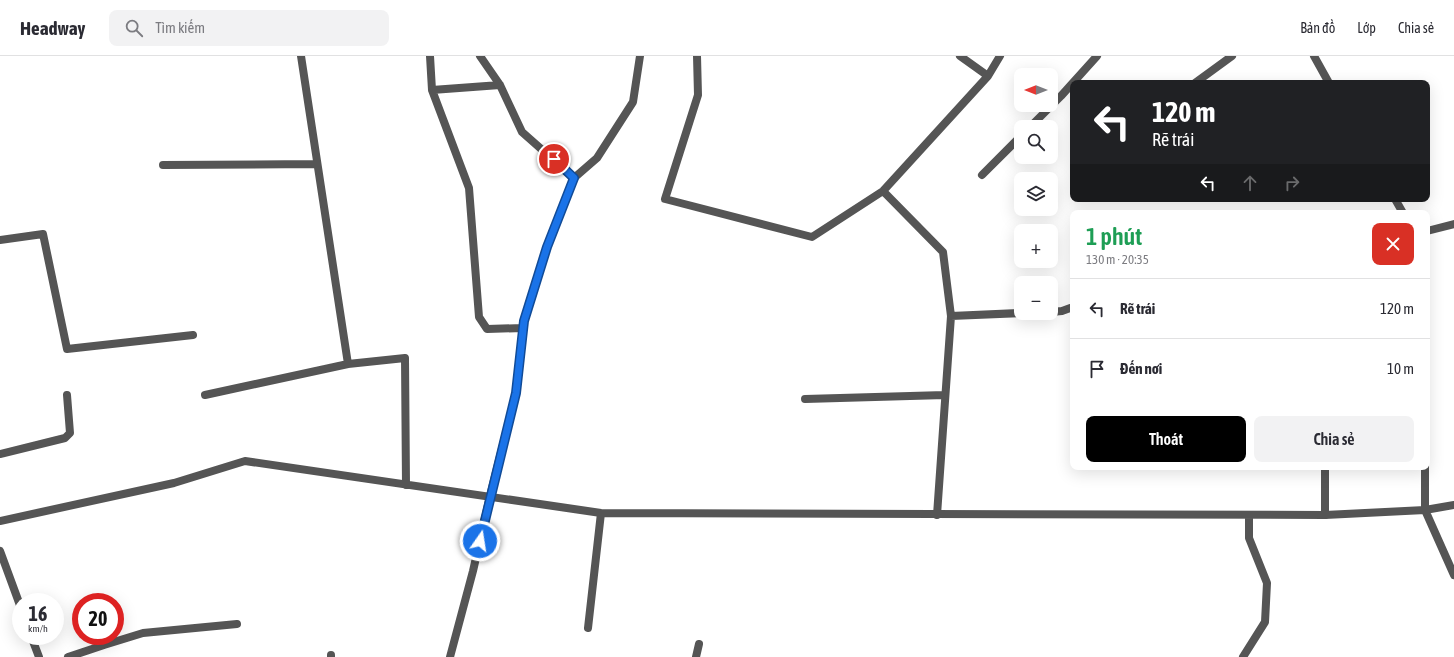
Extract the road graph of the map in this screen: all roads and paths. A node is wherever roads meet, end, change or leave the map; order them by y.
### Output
1 (301, 56) edge
2 (430, 56) edge
3 (480, 56) edge
4 (640, 56) edge
5 (697, 56) edge
6 (960, 56) edge
7 (1000, 56) edge
8 (1097, 56) edge
9 (1232, 56) edge
10 (1314, 56) edge
11 (988, 76) junction
12 (1075, 80) edge
13 (1199, 80) edge
14 (1327, 80) edge
15 (500, 85) junction
16 (1070, 86) edge
17 (432, 90) junction
18 (1037, 120) edge
19 (1014, 143) edge
20 (316, 164) junction
21 (163, 165) dead end
22 (982, 175) dead end
23 (574, 178) junction
24 (883, 191) junction
25 (1454, 224) edge
26 (1430, 230) edge
27 (0, 240) edge
28 (1070, 308) edge
29 (1058, 311) edge
30 (1014, 313) edge
31 (951, 316) junction
32 (524, 328) junction
33 (193, 335) dead end
34 (348, 364) junction
35 (67, 395) dead end
36 (205, 395) dead end
37 (945, 395) junction
38 (805, 399) dead end
39 (0, 454) edge
40 (1325, 470) edge
41 (1425, 470) edge
42 (406, 485) junction
43 (490, 496) junction
44 (1454, 505) edge
45 (1425, 510) junction
46 (601, 513) junction
47 (937, 515) junction
48 (1249, 515) junction
49 (1325, 515) junction
50 (0, 521) edge
51 (0, 551) edge
52 (1454, 575) edge
53 (15, 593) edge
54 (237, 624) dead end
55 (588, 628) dead end
56 (699, 644) dead end
57 (34, 645) edge
58 (39, 657) edge
59 (68, 657) edge
60 (450, 657) edge
61 (696, 657) edge
62 (1244, 657) edge

1 - 20 street
2 - 17 street
3 - 15 street
4 - 23 street
5 - 24 street
6 - 11 street
7 - 11 street
8 - 12 street
9 - 13 street
10 - 14 street
11 - 24 street
15 - 17 street
15 - 23 street
16 - 18 street
17 - 32 street
19 - 22 street
20 - 21 street
20 - 34 street
23 - 32 street
24 - 31 street
25 - 26 street
27 - 33 street
28 - 29 street
30 - 31 street
31 - 37 street
32 - 43 street
34 - 36 street
34 - 42 street
35 - 39 street
37 - 38 street
37 - 47 street
40 - 49 street
41 - 45 street
42 - 43 street
42 - 50 street
43 - 46 street
43 - 60 street
44 - 45 street
45 - 49 street
45 - 52 street
46 - 47 street
46 - 55 street
47 - 48 street
48 - 49 street
48 - 62 street
51 - 53 street
54 - 59 street
56 - 61 street
57 - 58 street

